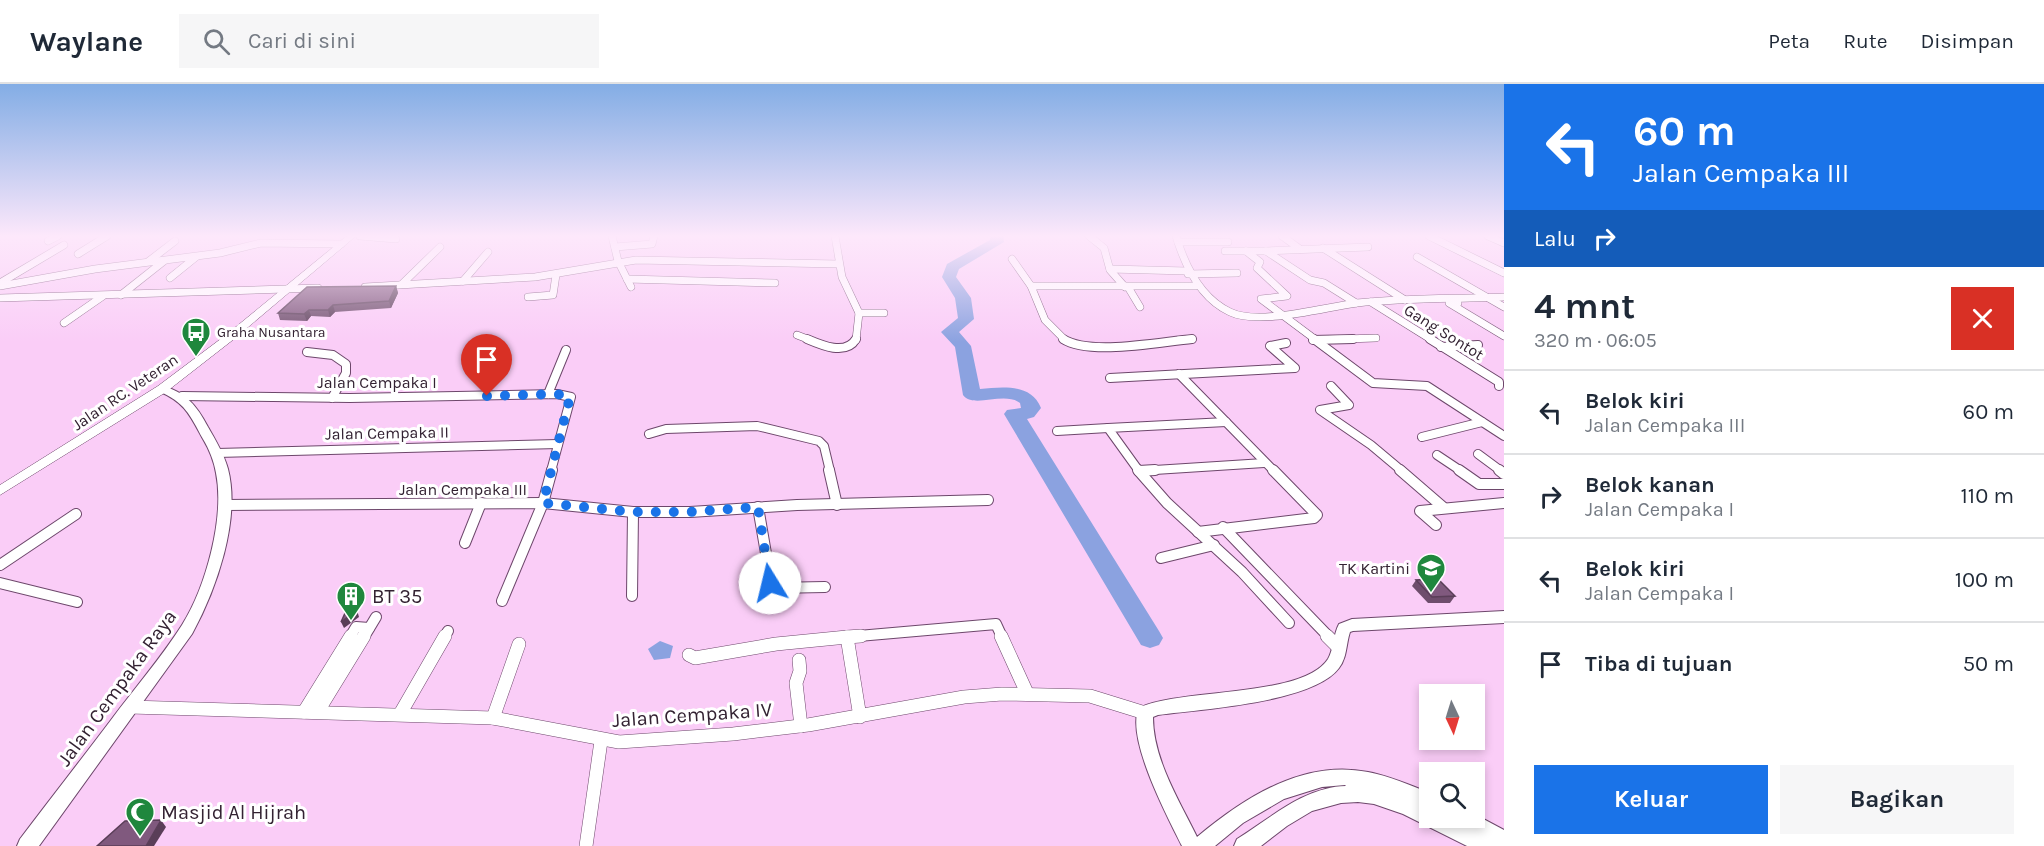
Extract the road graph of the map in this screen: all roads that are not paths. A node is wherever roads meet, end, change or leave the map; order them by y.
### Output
1 (1187, 271) edge
2 (19, 272) edge
3 (78, 272) edge
4 (150, 272) edge
5 (178, 272) edge
6 (309, 272) edge
7 (415, 272) edge
8 (471, 272) edge
9 (571, 272) edge
10 (623, 272) edge
11 (841, 272) edge
12 (1021, 272) edge
13 (1112, 272) edge
14 (1261, 272) edge
15 (1297, 272) edge
16 (1360, 272) edge
17 (1442, 272) edge
18 (556, 275) junction
19 (170, 278) dead end
20 (627, 279) junction
21 (463, 281) junction
22 (1, 282) edge
23 (775, 283) dead end
24 (402, 284) junction
25 (1031, 286) junction
26 (1196, 286) junction
27 (291, 287) junction
28 (631, 287) dead end
29 (1127, 287) junction
30 (358, 288) edge
31 (329, 289) edge
32 (121, 295) junction
33 (103, 296) junction
34 (528, 297) dead end
35 (1504, 297) edge
36 (1, 298) edge
37 (1490, 299) junction
38 (1405, 300) junction
39 (1371, 302) junction
40 (1356, 303) junction
41 (1140, 307) dead end
42 (1504, 307) edge
43 (859, 313) junction
44 (884, 313) dead end
45 (1281, 315) junction
46 (64, 323) dead end
47 (797, 335) dead end
48 (1504, 336) edge
49 (1376, 338) dead end
50 (1192, 339) dead end
51 (1313, 340) junction
52 (1286, 343) dead end
53 (1478, 345) dead end
54 (1441, 347) junction
55 (566, 350) dead end
56 (307, 352) dead end
57 (1179, 374) junction
58 (1110, 378) dead end
59 (1331, 386) dead end
60 (1499, 386) dead end
61 (162, 389) junction
62 (548, 394) junction
63 (182, 396) junction
64 (332, 398) junction
65 (1482, 422) junction
66 (1226, 423) junction
67 (1108, 428) junction
68 (1057, 431) dead end
69 (649, 434) dead end
70 (1503, 435) edge
71 (1422, 437) dead end
72 (558, 444) junction
73 (217, 453) junction
74 (1437, 454) dead end
75 (1478, 454) dead end
76 (1264, 463) junction
77 (1138, 471) junction
78 (1504, 474) edge
79 (1504, 484) edge
80 (0, 491) edge
81 (988, 500) dead end
82 (481, 503) junction
83 (543, 503) junction
84 (1504, 503) edge
85 (225, 505) junction
86 (837, 505) junction
87 (758, 507) junction
88 (1444, 508) junction
89 (633, 512) junction
90 (76, 514) dead end
91 (1436, 525) dead end
92 (1223, 527) junction
93 (1198, 532) junction
94 (465, 543) dead end
95 (1214, 546) junction
96 (1161, 558) dead end
97 (0, 565) edge
98 (0, 583) edge
99 (825, 587) dead end
100 (632, 596) dead end
101 (77, 602) dead end
102 (502, 602) dead end
103 (376, 617) dead end
104 (1504, 617) edge
105 (1289, 623) dead end
106 (369, 628) junction
107 (447, 631) dead end
108 (847, 636) junction
109 (519, 644) dead end
110 (1338, 647) junction
111 (689, 655) dead end
112 (799, 660) dead end
113 (1027, 693) junction
114 (130, 707) junction
115 (318, 711) junction
116 (304, 712) junction
117 (1145, 713) junction
118 (400, 714) junction
119 (860, 717) junction
120 (493, 718) junction
121 (801, 726) junction
122 (601, 741) junction
123 (1419, 798) edge
124 (1419, 812) edge
125 (1452, 828) edge
126 (1482, 828) edge
127 (1504, 840) edge
128 (27, 846) edge
129 (586, 846) edge
130 (1192, 846) edge
131 (1201, 846) edge
132 (1244, 846) edge
133 (1487, 846) edge

1 - 26 street
2 - 22 street
3 - 22 street
4 - 32 street
5 - 19 street
6 - 27 main road, Jalan RC. Veteran
7 - 24 street
8 - 21 street
9 - 18 street
10 - 20 street
11 - 43 street
12 - 25 street
13 - 29 street
14 - 45 street
15 - 40 street
16 - 38 street
17 - 37 street
18 - 21 street
18 - 34 street
20 - 23 street
20 - 28 street
21 - 24 street
24 - 30 street
25 - 29 street
25 - 50 street
26 - 29 street
26 - 45 street
27 - 31 street
27 - 32 street
27 - 61 main road, Jalan RC. Veteran
29 - 41 street
32 - 33 street
33 - 36 street
33 - 46 street
35 - 37 street
37 - 38 street
37 - 42 street
37 - 48 street
38 - 39 street
39 - 40 street
39 - 54 street, Gang Sontot
40 - 45 street
43 - 44 street
43 - 47 street
45 - 51 street
49 - 51 street
51 - 65 street
52 - 57 street
53 - 54 street
54 - 60 street, Gang Sontot
55 - 62 street
56 - 64 street
57 - 58 street
57 - 66 street
59 - 88 street
61 - 63 street
61 - 80 main road, Jalan RC. Veteran
62 - 64 street, Jalan Cempaka I
62 - 72 street, Jalan Cempaka I
63 - 64 street, Jalan Cempaka I
63 - 73 street, Jalan Cempaka Raya
65 - 70 street
65 - 71 street
66 - 67 street
66 - 76 street
67 - 68 street
67 - 77 street
69 - 86 street
72 - 73 street, Jalan Cempaka II
72 - 83 street, Jalan Cempaka I
73 - 85 street, Jalan Cempaka Raya
74 - 79 street
75 - 78 street
76 - 77 street
76 - 92 street
77 - 93 street
81 - 86 street, Jalan Cempaka III
82 - 83 street, Jalan Cempaka III
82 - 85 street, Jalan Cempaka III
82 - 94 street
83 - 89 street, Jalan Cempaka III
83 - 102 street, Jalan Cempaka I
84 - 88 street
85 - 114 street, Jalan Cempaka Raya
86 - 87 street, Jalan Cempaka III
87 - 89 street, Jalan Cempaka III
87 - 99 street
88 - 91 street
89 - 100 street
90 - 97 street
92 - 93 street
92 - 110 street
93 - 95 street
95 - 96 street
95 - 105 street
98 - 101 street
103 - 106 street
104 - 110 street
106 - 115 street
106 - 116 street
107 - 118 street
108 - 111 street
108 - 113 street
108 - 119 street
109 - 120 street
110 - 117 street
112 - 121 street
113 - 117 street, Jalan Cempaka IV
113 - 119 street, Jalan Cempaka IV
114 - 116 street, Jalan Cempaka IV
114 - 128 street, Jalan Cempaka Raya
115 - 116 street, Jalan Cempaka IV
115 - 118 street, Jalan Cempaka IV
117 - 130 street
118 - 120 street, Jalan Cempaka IV
119 - 121 street, Jalan Cempaka IV
120 - 122 street, Jalan Cempaka IV
121 - 122 street, Jalan Cempaka IV
122 - 129 street
123 - 131 street
124 - 132 street
125 - 133 street
126 - 127 street

